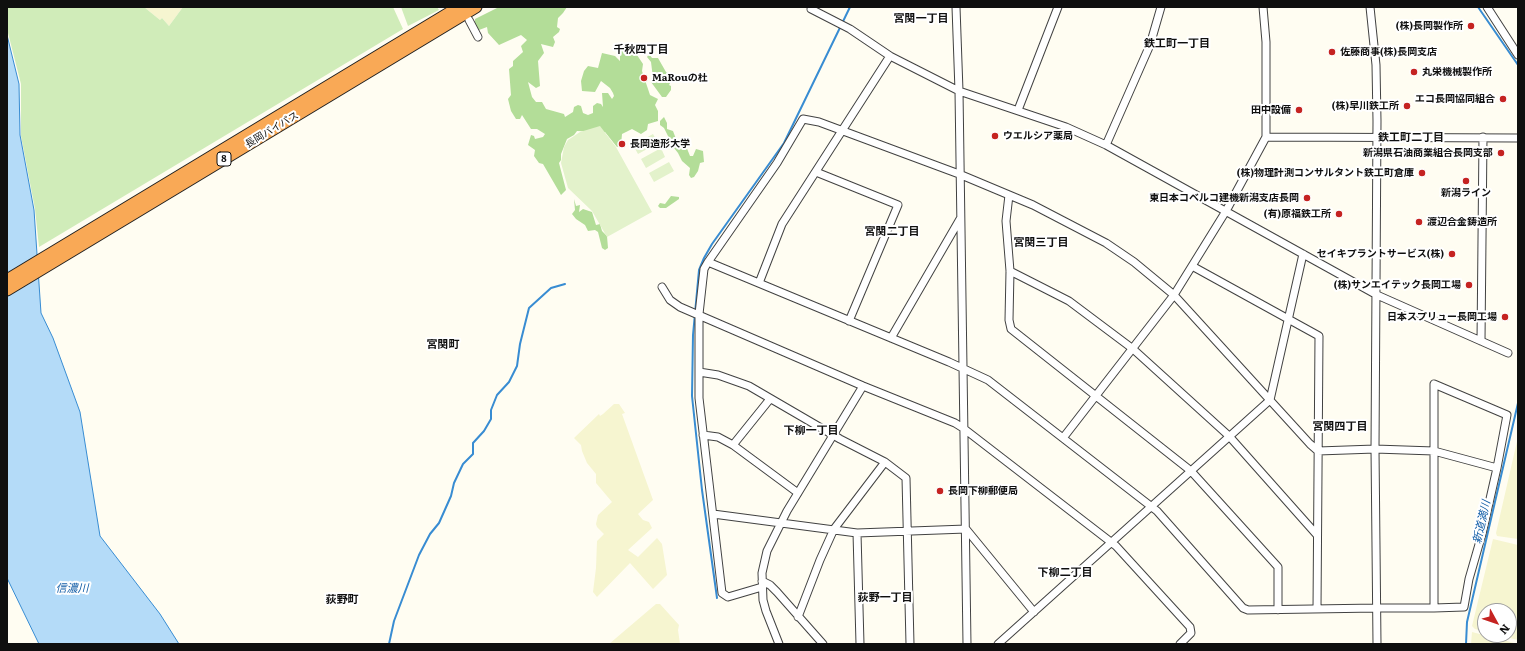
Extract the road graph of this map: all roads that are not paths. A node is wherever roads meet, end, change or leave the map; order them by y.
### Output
1 (459, 7) edge
2 (476, 7) edge
3 (956, 7) edge
4 (1058, 7) edge
5 (1161, 7) edge
6 (1262, 7) edge
7 (1370, 7) edge
8 (1488, 7) edge
9 (811, 9) dead end
10 (469, 20) dead end
11 (440, 24) junction
12 (478, 37) dead end
13 (1518, 55) edge
14 (890, 56) junction
15 (959, 91) junction
16 (1018, 110) junction
17 (842, 131) junction
18 (1266, 137) junction
19 (1377, 137) junction
20 (1483, 137) junction
21 (1518, 138) edge
22 (1106, 145) junction
23 (816, 172) junction
24 (959, 174) junction
25 (1009, 195) junction
26 (1226, 211) junction
27 (960, 219) junction
28 (1303, 254) junction
29 (708, 262) junction
30 (1192, 266) junction
31 (1010, 271) junction
32 (7, 280) edge
33 (759, 283) junction
34 (662, 287) dead end
35 (7, 290) edge
36 (1174, 295) junction
37 (1377, 295) junction
38 (699, 314) junction
39 (1288, 319) junction
40 (849, 321) junction
41 (892, 338) junction
42 (1481, 341) junction
43 (1133, 349) junction
44 (1508, 353) dead end
45 (962, 368) junction
46 (699, 372) junction
47 (863, 386) junction
48 (1096, 396) junction
49 (770, 399) junction
50 (1270, 400) junction
51 (963, 428) junction
52 (703, 435) junction
53 (833, 435) junction
54 (1229, 436) junction
55 (1063, 438) junction
56 (733, 445) junction
57 (1375, 449) junction
58 (1318, 451) junction
59 (1434, 451) junction
60 (885, 462) junction
61 (1497, 468) junction
62 (1191, 471) junction
63 (798, 493) junction
64 (1152, 507) junction
65 (713, 514) junction
66 (781, 522) junction
67 (834, 529) junction
68 (966, 529) junction
69 (907, 531) junction
70 (857, 533) junction
71 (1317, 534) junction
72 (1111, 542) junction
73 (762, 584) junction
74 (1377, 608) junction
75 (1434, 608) junction
76 (1317, 609) junction
77 (1278, 610) junction
78 (1034, 612) junction
79 (798, 617) junction
80 (779, 644) edge
81 (823, 644) edge
82 (860, 644) edge
83 (910, 644) edge
84 (967, 644) edge
85 (998, 644) edge
86 (1180, 644) edge
87 (1377, 644) edge

1 - 11 highway, 長岡バイパス / 8
2 - 11 highway, 長岡バイパス / 8
3 - 15 street
4 - 16 street
5 - 22 street
6 - 18 street
7 - 19 street
8 - 13 street
9 - 14 street
10 - 12 street
11 - 32 highway, 長岡バイパス / 8
11 - 35 highway, 長岡バイパス / 8
14 - 15 street
14 - 17 street
15 - 16 street
15 - 24 street
16 - 22 street
17 - 23 street
17 - 24 street
17 - 29 street
18 - 19 street
18 - 26 street
19 - 20 street
19 - 37 street
20 - 21 street
20 - 42 street
22 - 26 street
23 - 33 street
23 - 40 street
24 - 25 street
24 - 27 street
25 - 31 street
25 - 36 street
26 - 28 street
26 - 30 street
27 - 41 street
27 - 45 street
28 - 37 street
28 - 39 street
29 - 33 street
29 - 38 street
30 - 36 street
30 - 39 street
31 - 43 street
31 - 48 street
33 - 40 street
34 - 38 street
36 - 43 street
36 - 50 street
37 - 42 street
37 - 57 street
38 - 46 street
38 - 47 street
39 - 50 street
39 - 58 street
40 - 41 street
41 - 45 street
42 - 44 street
43 - 48 street
43 - 54 street
45 - 51 street
45 - 55 street
46 - 49 street
46 - 52 street
47 - 51 street
47 - 53 street
48 - 55 street
48 - 62 street
49 - 53 street
49 - 56 street
50 - 54 street
50 - 58 street
51 - 68 street
51 - 72 street
52 - 56 street
52 - 65 street
53 - 60 street
53 - 63 street
54 - 62 street
54 - 71 street
55 - 64 street
56 - 63 street
57 - 58 street
57 - 59 street
57 - 74 street
58 - 71 street
59 - 61 street
59 - 61 street
59 - 75 street
60 - 67 street
60 - 69 street
61 - 75 street
62 - 64 street
62 - 77 street
63 - 66 street
64 - 72 street
64 - 77 street
65 - 66 street
65 - 73 street
66 - 67 street
66 - 73 street
67 - 70 street
67 - 79 street
68 - 69 street
68 - 78 street
68 - 84 street
69 - 70 street
69 - 83 street
70 - 82 street
71 - 76 street
72 - 78 street
72 - 86 street
73 - 79 street
73 - 80 street
74 - 75 street
74 - 76 street
74 - 87 street
76 - 77 street
78 - 85 street
79 - 81 street

